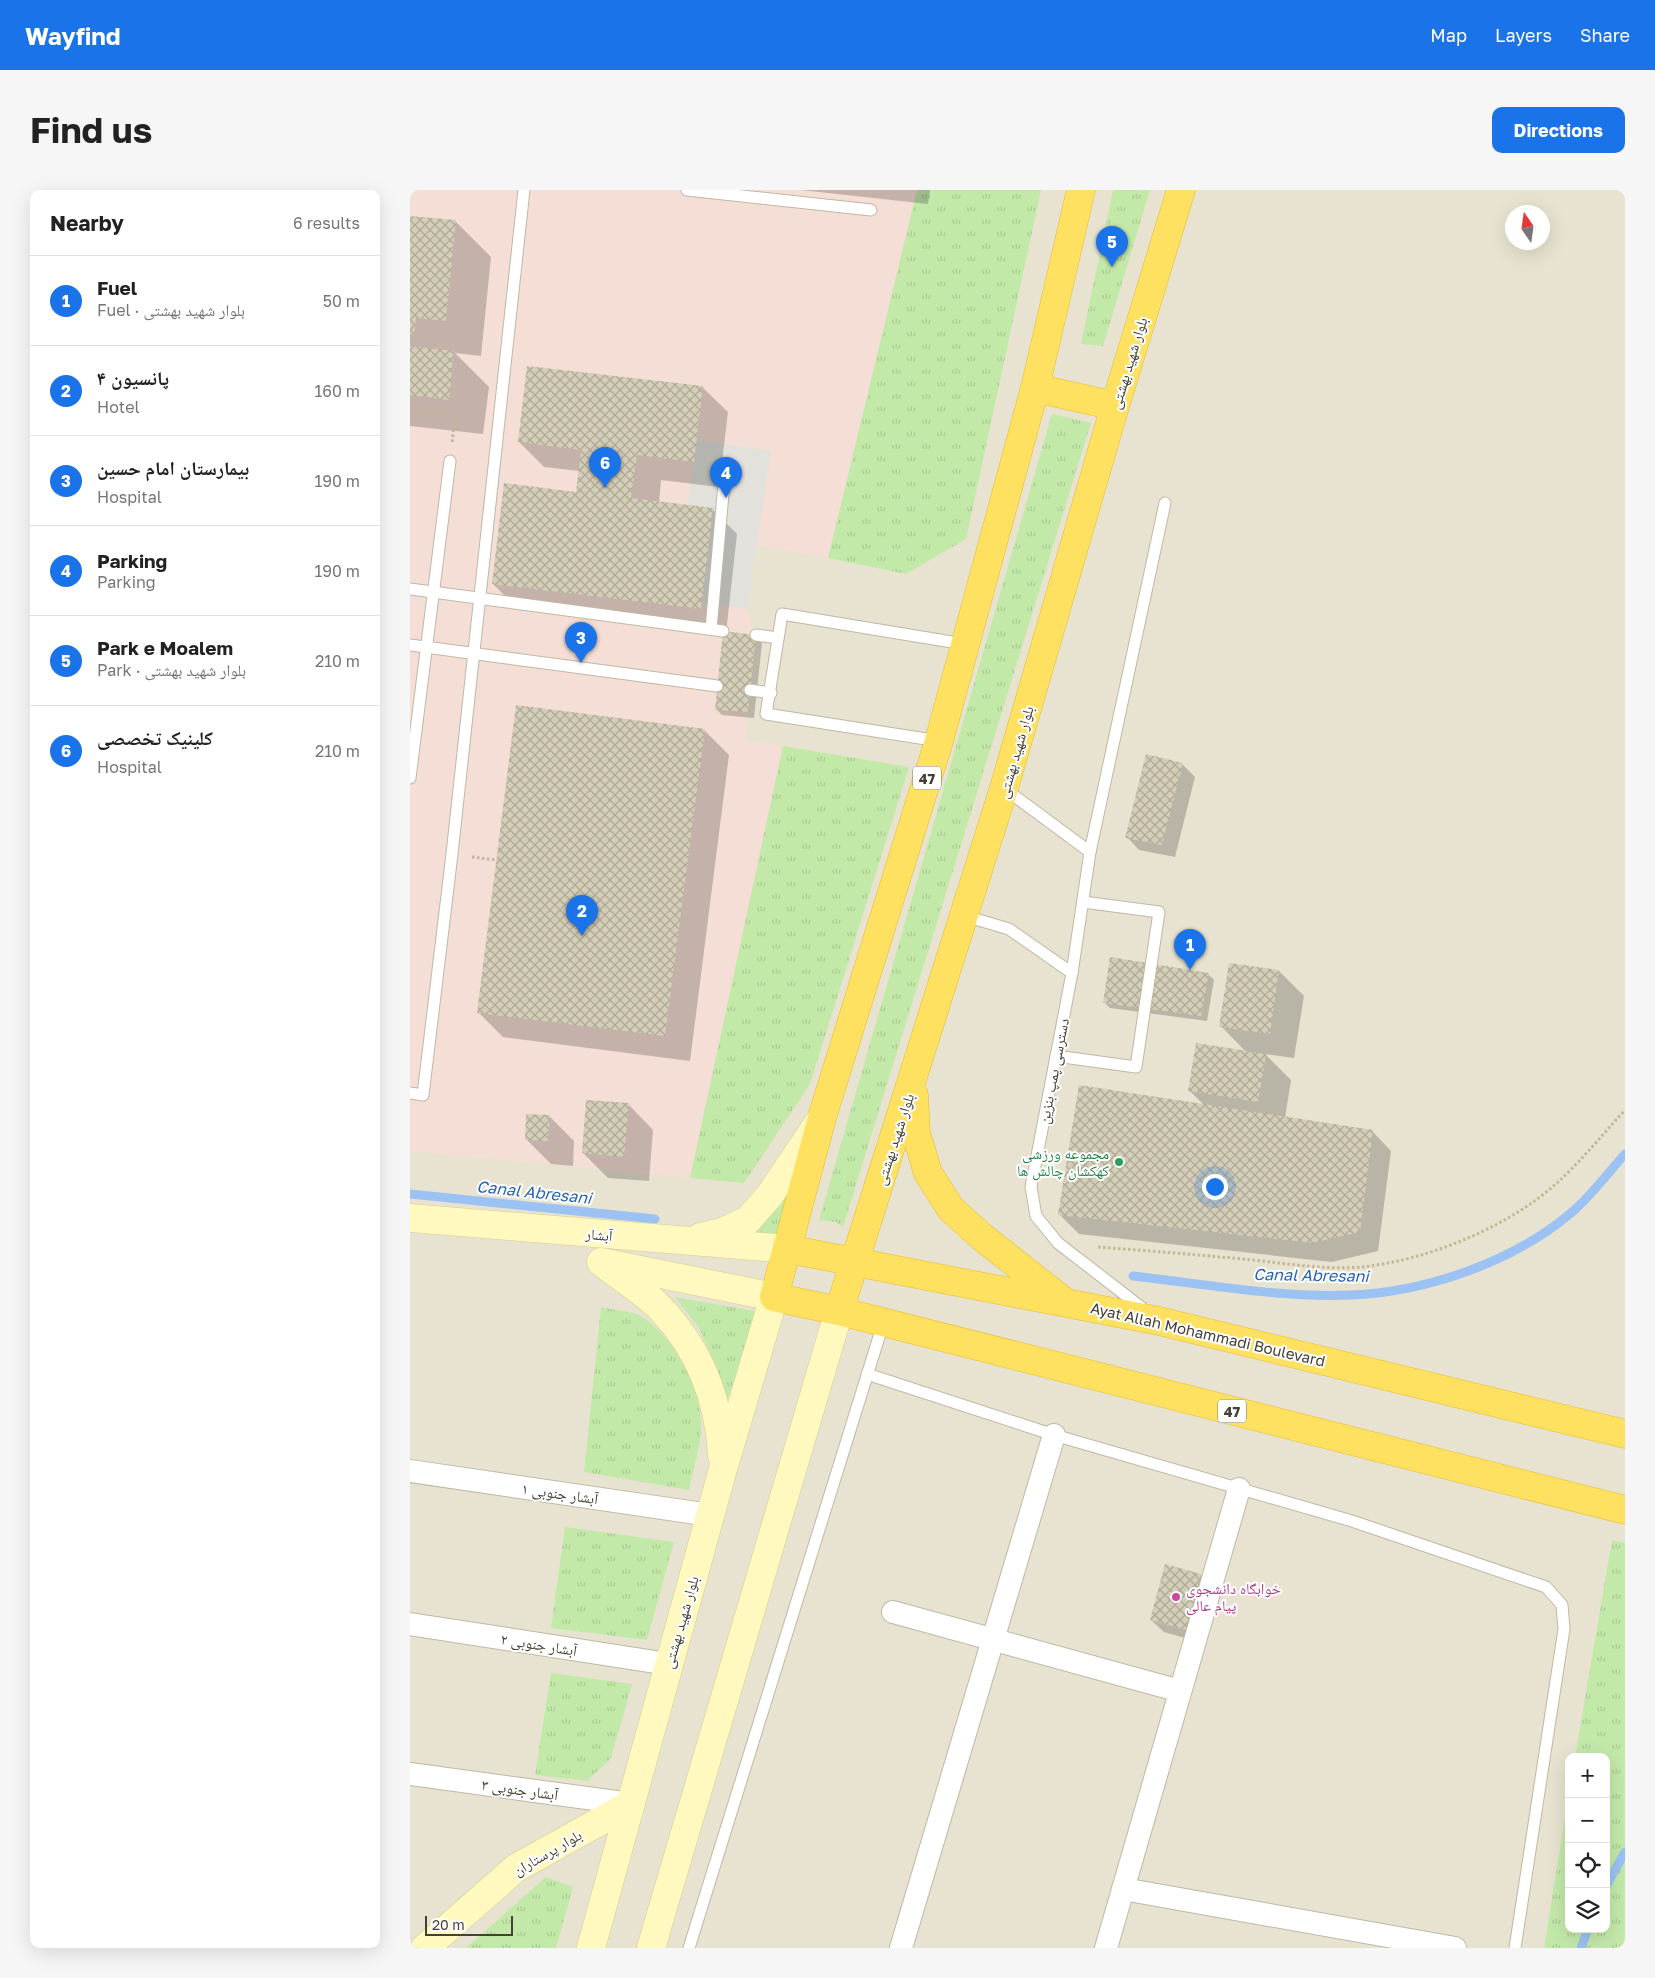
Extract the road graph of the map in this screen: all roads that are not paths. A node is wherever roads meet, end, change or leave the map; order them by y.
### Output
1 (524, 190) edge
2 (687, 190) edge
3 (1081, 190) edge
4 (1181, 190) edge
5 (871, 210) dead end
6 (1035, 388) junction
7 (1115, 406) junction
8 (450, 461) road end
9 (724, 483) dead end
10 (1165, 503) dead end
11 (410, 589) edge
12 (433, 592) junction
13 (479, 599) junction
14 (711, 629) junction
15 (723, 631) dead end
16 (756, 635) dead end
17 (778, 638) junction
18 (964, 644) junction
19 (410, 645) edge
20 (427, 647) junction
21 (473, 653) junction
22 (717, 686) dead end
23 (750, 690) dead end
24 (771, 693) junction
25 (939, 741) junction
26 (410, 778) edge
27 (1004, 788) junction
28 (1090, 852) junction
29 (1083, 902) junction
30 (965, 916) junction
31 (1072, 973) junction
32 (922, 1050) junction
33 (1056, 1056) junction
34 (410, 1093) edge
35 (823, 1114) junction
36 (410, 1218) edge
37 (562, 1231) junction
38 (684, 1241) junction
39 (788, 1249) junction
40 (855, 1261) junction
41 (601, 1262) junction
42 (774, 1297) junction
43 (1064, 1302) junction
44 (839, 1311) junction
45 (1159, 1321) junction
46 (883, 1324) junction
47 (867, 1374) junction
48 (1625, 1434) edge
49 (1054, 1435) junction
50 (722, 1469) junction
51 (410, 1471) edge
52 (1239, 1489) junction
53 (1625, 1510) edge
54 (710, 1515) junction
55 (893, 1612) dead end
56 (410, 1624) edge
57 (993, 1641) junction
58 (668, 1664) junction
59 (1180, 1692) junction
60 (410, 1774) edge
61 (631, 1804) junction
62 (1123, 1889) junction
63 (426, 1948) edge
64 (591, 1948) edge
65 (651, 1948) edge
66 (689, 1948) edge
67 (902, 1948) edge
68 (1106, 1948) edge
69 (1455, 1948) edge
70 (1516, 1948) edge

1 - 13 lane
2 - 5 lane
3 - 6 highway, بلوار شهید بهشتی / 47
4 - 7 highway, بلوار شهید بهشتی
6 - 7 highway
6 - 18 highway, بلوار شهید بهشتی / 47
7 - 27 highway, بلوار شهید بهشتی
8 - 12 lane
9 - 14 lane
10 - 28 lane, دسترسی پمپ بنزین
11 - 12 lane
12 - 13 lane
12 - 20 lane
13 - 14 lane
13 - 21 lane
14 - 15 lane
16 - 17 lane
17 - 18 lane
17 - 24 lane
18 - 25 highway, بلوار شهید بهشتی / 47
19 - 20 lane
20 - 21 lane
20 - 26 lane
21 - 22 lane
21 - 34 lane
23 - 24 lane
24 - 25 lane
25 - 35 highway, بلوار شهید بهشتی / 47
27 - 28 lane
27 - 30 highway, بلوار شهید بهشتی
28 - 29 lane, دسترسی پمپ بنزین
29 - 31 lane, دسترسی پمپ بنزین
29 - 33 lane
30 - 31 lane
30 - 32 highway, بلوار شهید بهشتی
31 - 33 lane, دسترسی پمپ بنزین
32 - 40 highway, بلوار شهید بهشتی
32 - 43 highway
33 - 45 lane, دسترسی پمپ بنزین
35 - 38 main road
35 - 39 highway, بلوار شهید بهشتی / 47
36 - 37 main road, آبشار
37 - 38 main road, آبشار
37 - 41 main road
38 - 39 main road, آبشار
39 - 40 highway, Ayat Allah Mohammadi Boulevard
39 - 42 highway, بلوار شهید بهشتی / 47
40 - 43 highway, Ayat Allah Mohammadi Boulevard
40 - 44 highway, بلوار شهید بهشتی
41 - 42 main road
41 - 50 main road
42 - 44 highway, 47
42 - 50 main road, بلوار شهید بهشتی
43 - 45 highway, Ayat Allah Mohammadi Boulevard
44 - 46 highway, 47
44 - 65 main road, بلوار شهید بهشتی
45 - 48 highway, Ayat Allah Mohammadi Boulevard
46 - 47 lane
46 - 53 highway, 47
47 - 49 lane
47 - 66 lane
49 - 52 lane
49 - 57 street
50 - 54 main road, بلوار شهید بهشتی
51 - 54 street, آبشار جنوبی ۱
52 - 59 street
52 - 70 lane
54 - 58 main road, بلوار شهید بهشتی
55 - 57 street
56 - 58 street, آبشار جنوبی ۲
57 - 59 street
57 - 67 street
58 - 61 main road, بلوار شهید بهشتی
59 - 62 street
60 - 61 street, آبشار جنوبی ۳
61 - 63 main road, بلوار پرستاران
61 - 64 main road, بلوار شهید بهشتی
62 - 68 street
62 - 69 street

